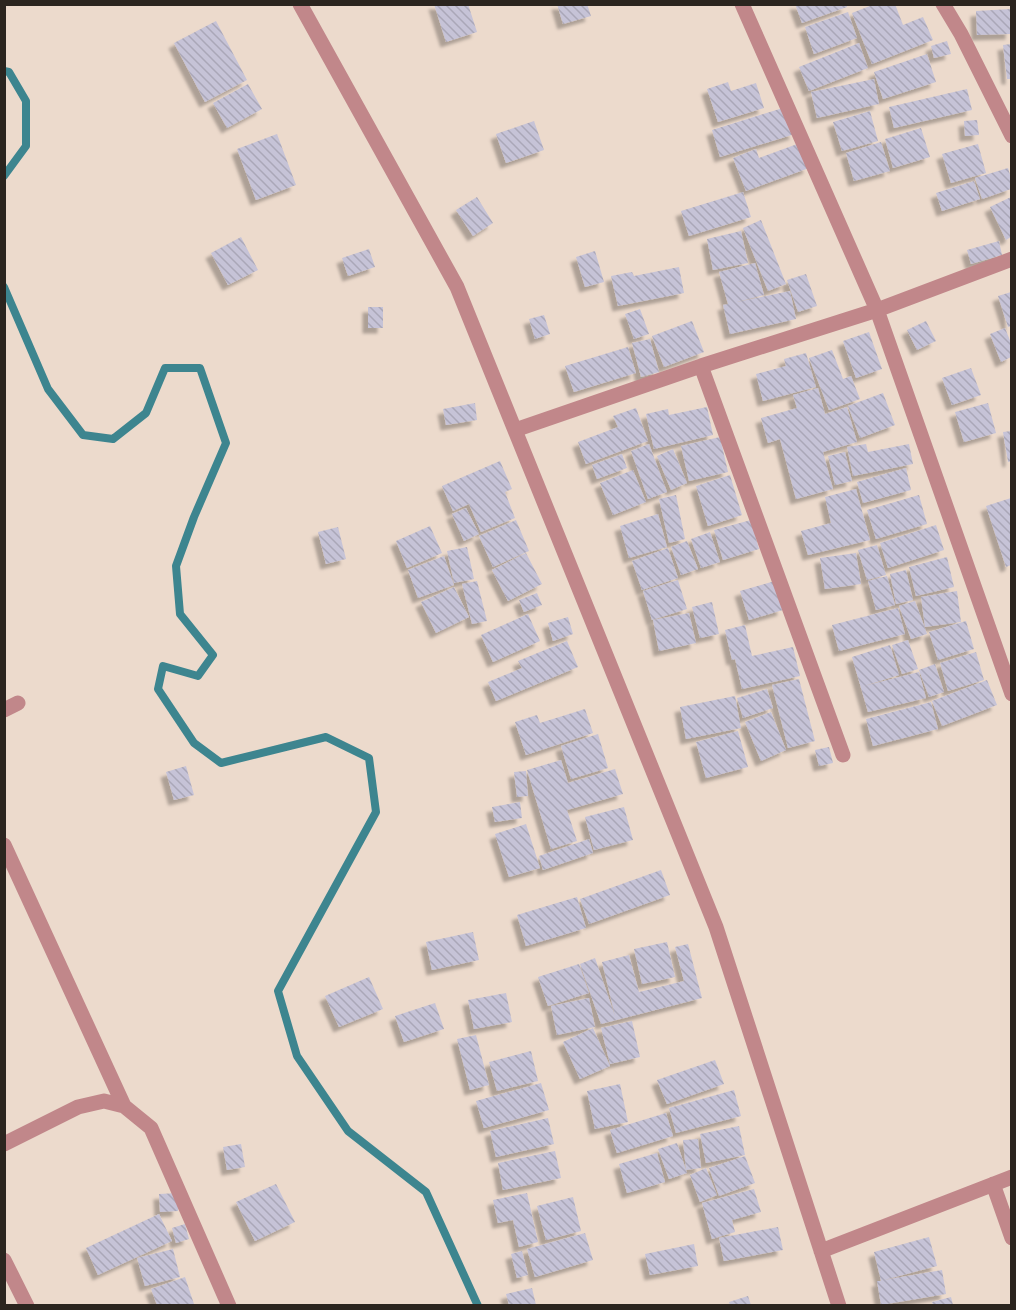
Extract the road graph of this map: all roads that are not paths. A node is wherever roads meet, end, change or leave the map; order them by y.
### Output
1 (300, 4) edge
2 (742, 4) edge
3 (943, 4) edge
4 (1011, 136) edge
5 (1011, 259) edge
6 (877, 310) junction
7 (701, 366) junction
8 (515, 430) junction
9 (1011, 694) edge
10 (843, 755) dead end
11 (4, 845) edge
12 (124, 1106) junction
13 (4, 1144) edge
14 (1011, 1177) edge
15 (993, 1184) junction
16 (1011, 1238) edge
17 (821, 1251) junction
18 (4, 1260) edge
19 (27, 1305) edge
20 (229, 1305) edge
21 (839, 1305) edge

1 - 8 street
2 - 6 street
3 - 4 street
5 - 6 street
6 - 7 street
6 - 9 street
7 - 8 street
7 - 10 street
8 - 17 street
11 - 12 street
12 - 13 street
12 - 20 street
14 - 15 street
15 - 16 street
15 - 17 street
17 - 21 street
18 - 19 street

